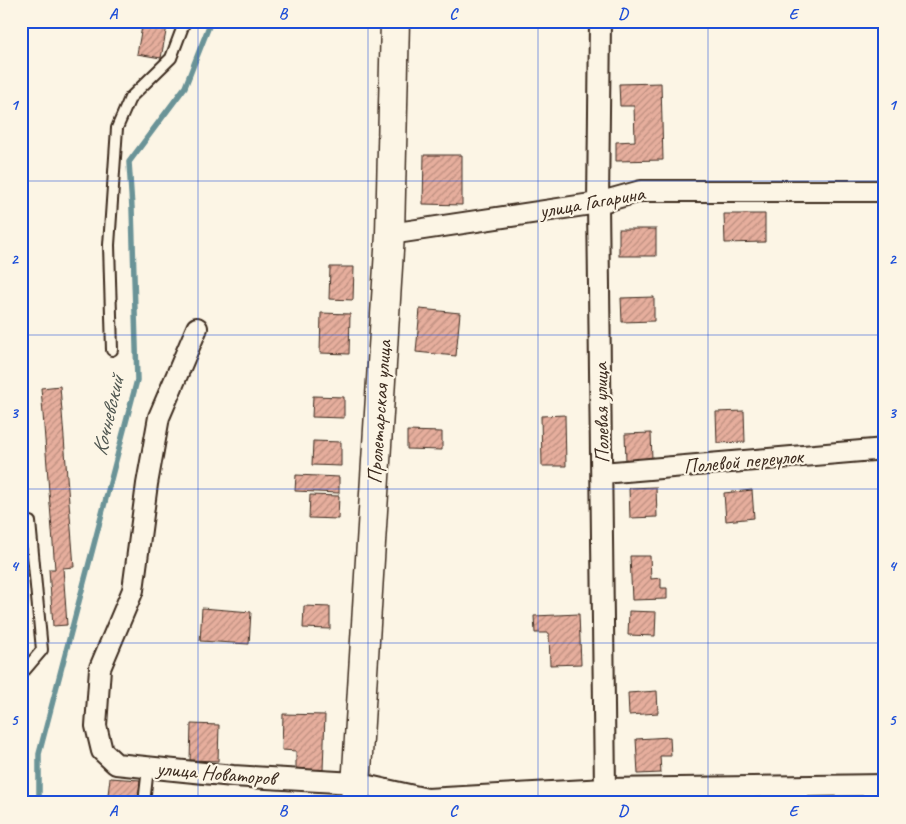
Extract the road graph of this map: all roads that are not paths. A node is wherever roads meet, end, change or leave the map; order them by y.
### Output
1 (185, 21) edge
2 (395, 21) edge
3 (600, 21) edge
4 (885, 191) edge
5 (598, 203) junction
6 (390, 234) junction
7 (198, 328) dead end
8 (112, 350) dead end
9 (885, 449) edge
10 (602, 473) junction
11 (30, 522) dead end
12 (21, 670) edge
13 (148, 768) junction
14 (885, 785) edge
15 (355, 793) edge
16 (609, 796) edge
17 (144, 803) edge

1 - 8 lane
2 - 6 street, Пролетарская улица
3 - 5 street, Полевая улица
4 - 5 street, улица Гагарина
5 - 6 street, улица Гагарина
5 - 10 street, Полевая улица
6 - 15 street, Пролетарская улица
7 - 13 street, улица Новаторов
9 - 10 street, Полевой переулок
10 - 16 street, Полевая улица
11 - 12 lane
13 - 15 street, улица Новаторов
13 - 17 lane
14 - 16 street, улица Новаторов
15 - 16 street, улица Новаторов

